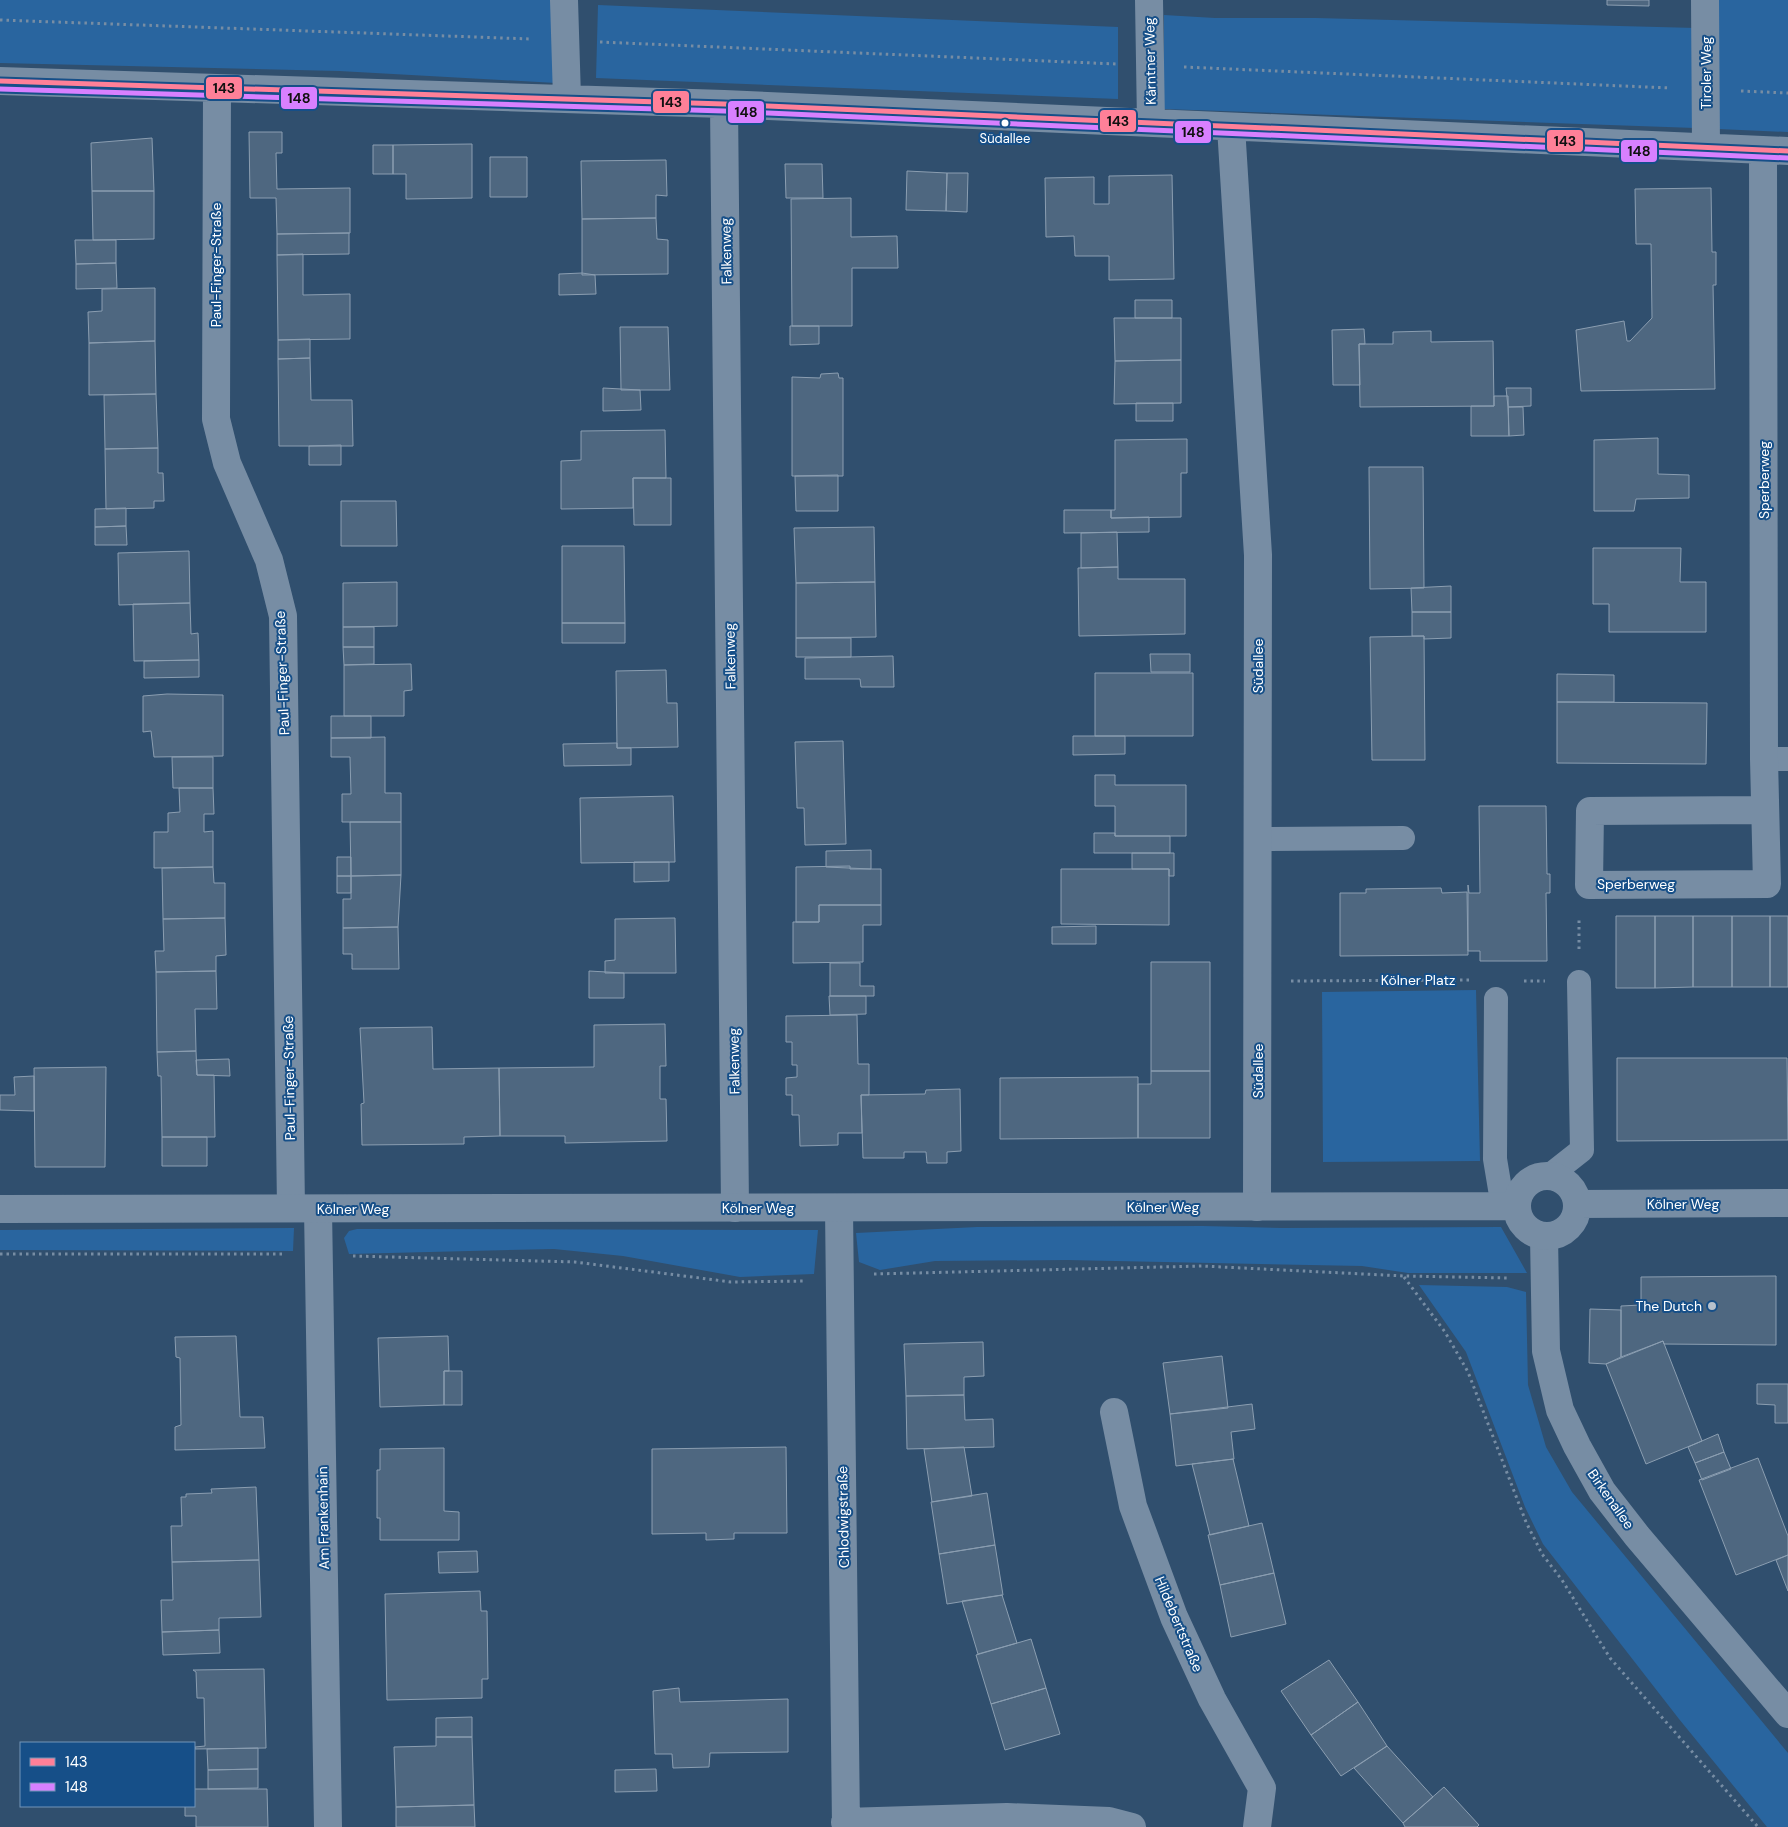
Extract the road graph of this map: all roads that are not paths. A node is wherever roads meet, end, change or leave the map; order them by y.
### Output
1 (564, 0) edge
2 (1149, 0) edge
3 (1705, 0) edge
4 (0, 81) edge
5 (217, 89) junction
6 (567, 98) junction
7 (724, 104) junction
8 (1151, 123) junction
9 (1230, 127) junction
10 (1706, 146) junction
11 (1776, 150) edge
12 (1776, 759) edge
13 (1764, 810) junction
14 (1403, 838) dead end
15 (1258, 839) junction
16 (1578, 982) road end
17 (1496, 999) dead end
18 (1548, 1176) junction
19 (1788, 1203) edge
20 (1577, 1204) junction
21 (1510, 1206) junction
22 (1257, 1207) junction
23 (291, 1208) junction
24 (735, 1208) junction
25 (839, 1208) junction
26 (0, 1209) edge
27 (318, 1209) junction
28 (1544, 1236) junction
29 (1114, 1412) dead end
30 (1788, 1714) edge
31 (846, 1824) edge
32 (328, 1827) edge
33 (1132, 1827) edge
34 (1257, 1827) edge

1 - 6 street
2 - 8 street, Kärntner Weg
3 - 10 street, Tiroler Weg
4 - 5 street
5 - 6 street
5 - 23 street, Paul-Finger-Straße
6 - 7 street
7 - 8 street
7 - 24 street, Falkenweg
8 - 9 street
9 - 10 street
9 - 15 street, Südallee
10 - 11 street
11 - 12 street, Sperberweg
12 - 13 street, Sperberweg
13 - 13 street, Sperberweg
14 - 15 lane
15 - 22 street, Südallee
16 - 18 lane
17 - 21 lane
18 - 20 street
18 - 21 street
19 - 20 street, Kölner Weg
20 - 28 street
21 - 22 street, Kölner Weg
21 - 28 street
22 - 25 street, Kölner Weg
23 - 26 street, Kölner Weg
23 - 27 street, Kölner Weg
24 - 25 street, Kölner Weg
24 - 27 street, Kölner Weg
25 - 31 street, Chlodwigstraße
27 - 32 street, Am Frankenhain
28 - 30 street, Birkenallee
29 - 34 street, Hildebertstraße
31 - 33 street

